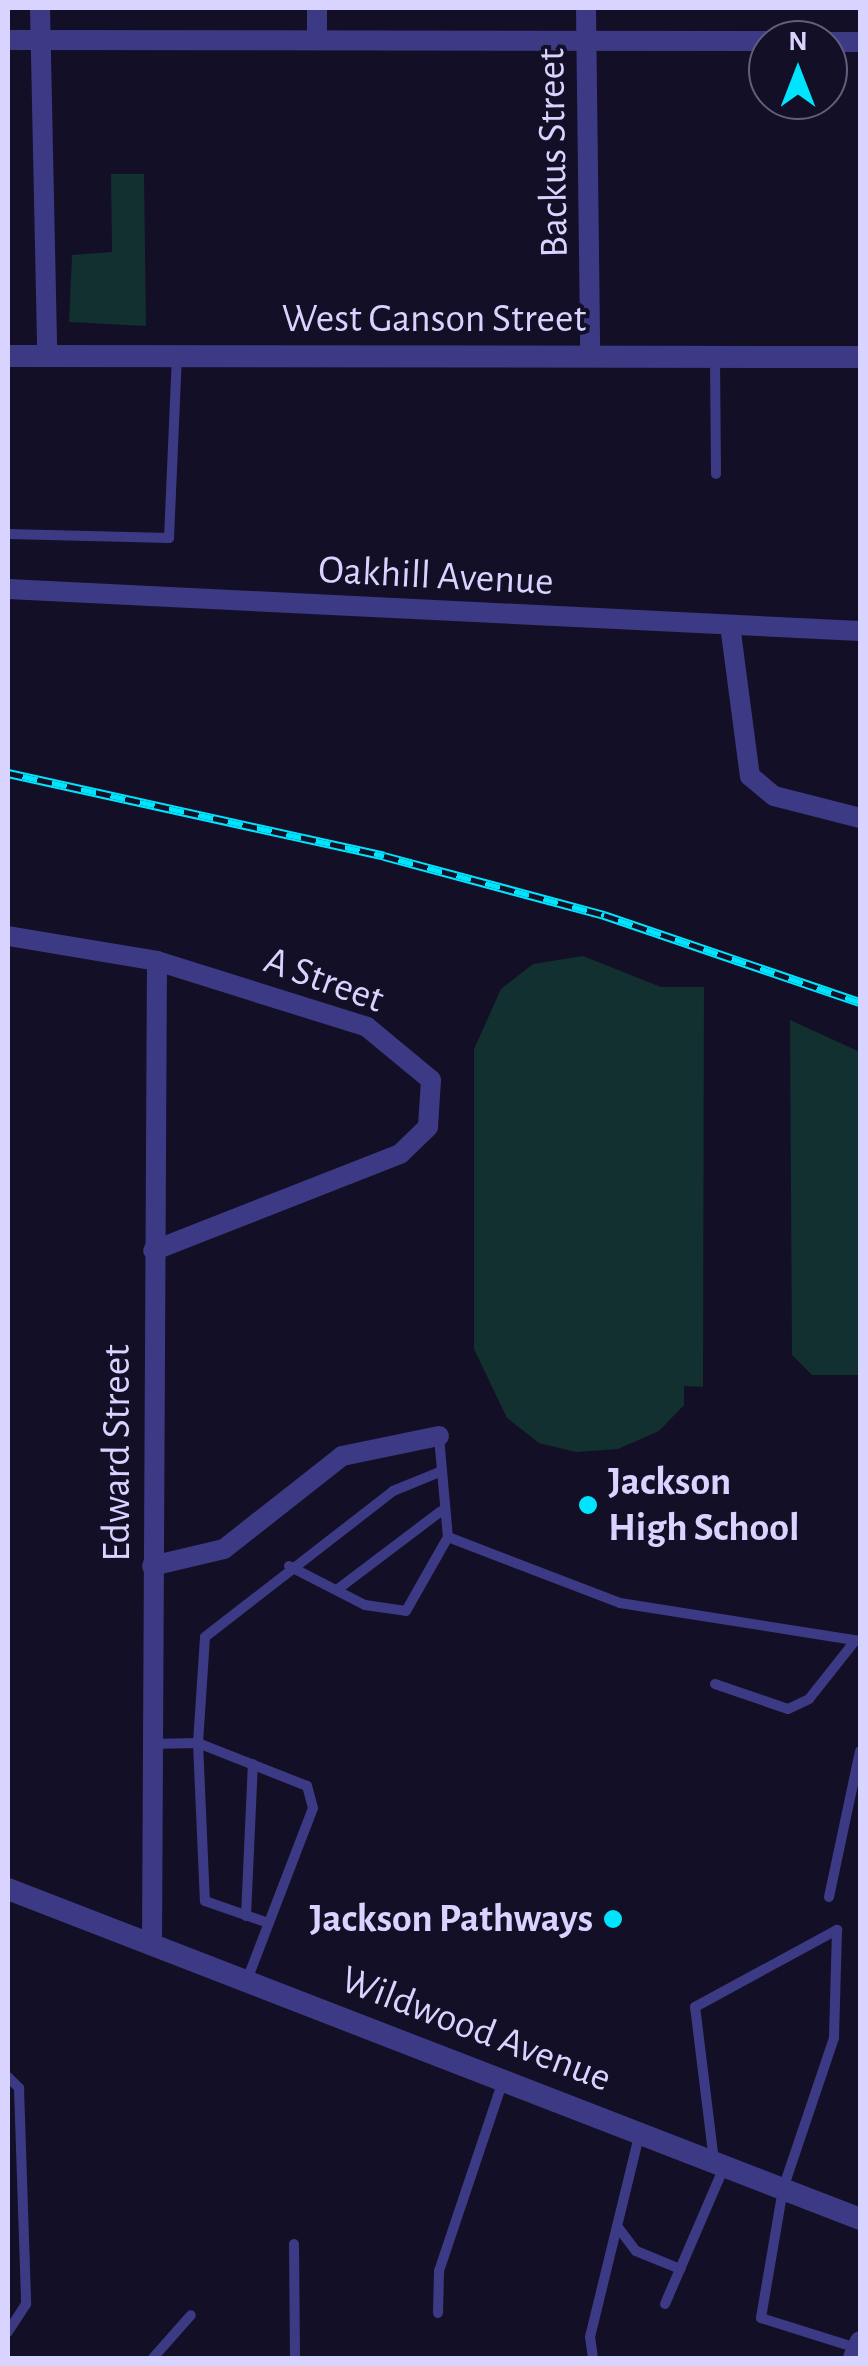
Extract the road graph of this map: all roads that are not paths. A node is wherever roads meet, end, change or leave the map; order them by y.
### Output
1 (40, 8) edge
2 (317, 8) edge
3 (586, 8) edge
4 (8, 40) edge
5 (40, 40) junction
6 (318, 40) junction
7 (586, 40) junction
8 (748, 42) edge
9 (177, 355) junction
10 (8, 356) edge
11 (47, 356) junction
12 (715, 357) junction
13 (860, 357) edge
14 (590, 358) junction
15 (716, 474) dead end
16 (8, 534) edge
17 (8, 589) edge
18 (730, 625) junction
19 (860, 631) edge
20 (860, 818) edge
21 (8, 936) edge
22 (157, 962) junction
23 (153, 1251) junction
24 (439, 1436) joint
25 (437, 1473) junction
26 (441, 1511) junction
27 (448, 1537) junction
28 (152, 1566) junction
29 (289, 1566) junction
30 (338, 1589) junction
31 (858, 1641) edge
32 (716, 1684) dead end
33 (198, 1743) junction
34 (150, 1744) junction
35 (860, 1751) edge
36 (253, 1764) junction
37 (8, 1890) edge
38 (829, 1897) dead end
39 (246, 1916) junction
40 (268, 1923) junction
41 (152, 1944) junction
42 (247, 1980) junction
43 (8, 2077) edge
44 (503, 2080) junction
45 (640, 2133) junction
46 (719, 2164) junction
47 (783, 2189) junction
48 (20, 2199) junction
49 (8, 2200) edge
50 (860, 2219) edge
51 (617, 2226) junction
52 (294, 2244) dead end
53 (680, 2269) junction
54 (665, 2304) dead end
55 (438, 2313) dead end
56 (191, 2314) dead end
57 (8, 2332) edge
58 (857, 2349) edge
59 (153, 2358) edge
60 (295, 2358) edge
61 (593, 2358) edge

1 - 5 street
2 - 6 street
3 - 7 street, Backus Street
4 - 5 street
5 - 6 street
5 - 11 street
6 - 7 street
7 - 8 street
7 - 14 street, Backus Street
9 - 11 street, West Ganson Street
9 - 14 street, West Ganson Street
9 - 16 lane
10 - 11 street, West Ganson Street
12 - 13 street, West Ganson Street
12 - 14 street, West Ganson Street
12 - 15 lane
17 - 18 street, Oakhill Avenue
18 - 19 street, Oakhill Avenue
18 - 20 street
21 - 22 street, A Street
22 - 23 street, Edward Street
22 - 23 street, A Street
23 - 28 street, Edward Street
24 - 25 lane
24 - 28 street
25 - 26 lane
25 - 29 lane
26 - 27 lane
26 - 30 lane
27 - 30 lane
27 - 31 lane
28 - 34 street, Edward Street
29 - 30 lane
29 - 33 lane
31 - 32 lane
33 - 34 lane
33 - 36 lane
33 - 39 lane
34 - 41 street, Edward Street
35 - 38 lane
36 - 39 lane
36 - 40 lane
37 - 41 street, Wildwood Avenue
39 - 40 lane
40 - 42 lane
41 - 42 street, Wildwood Avenue
42 - 44 street, Wildwood Avenue
43 - 48 lane
44 - 45 street, Wildwood Avenue
44 - 55 lane
45 - 46 street, Wildwood Avenue
45 - 51 lane
46 - 47 street, Wildwood Avenue
46 - 47 lane
46 - 53 lane
47 - 50 street, Wildwood Avenue
47 - 58 lane
48 - 49 lane
48 - 57 lane
51 - 53 lane
51 - 61 lane
52 - 60 lane
53 - 54 lane
56 - 59 lane

